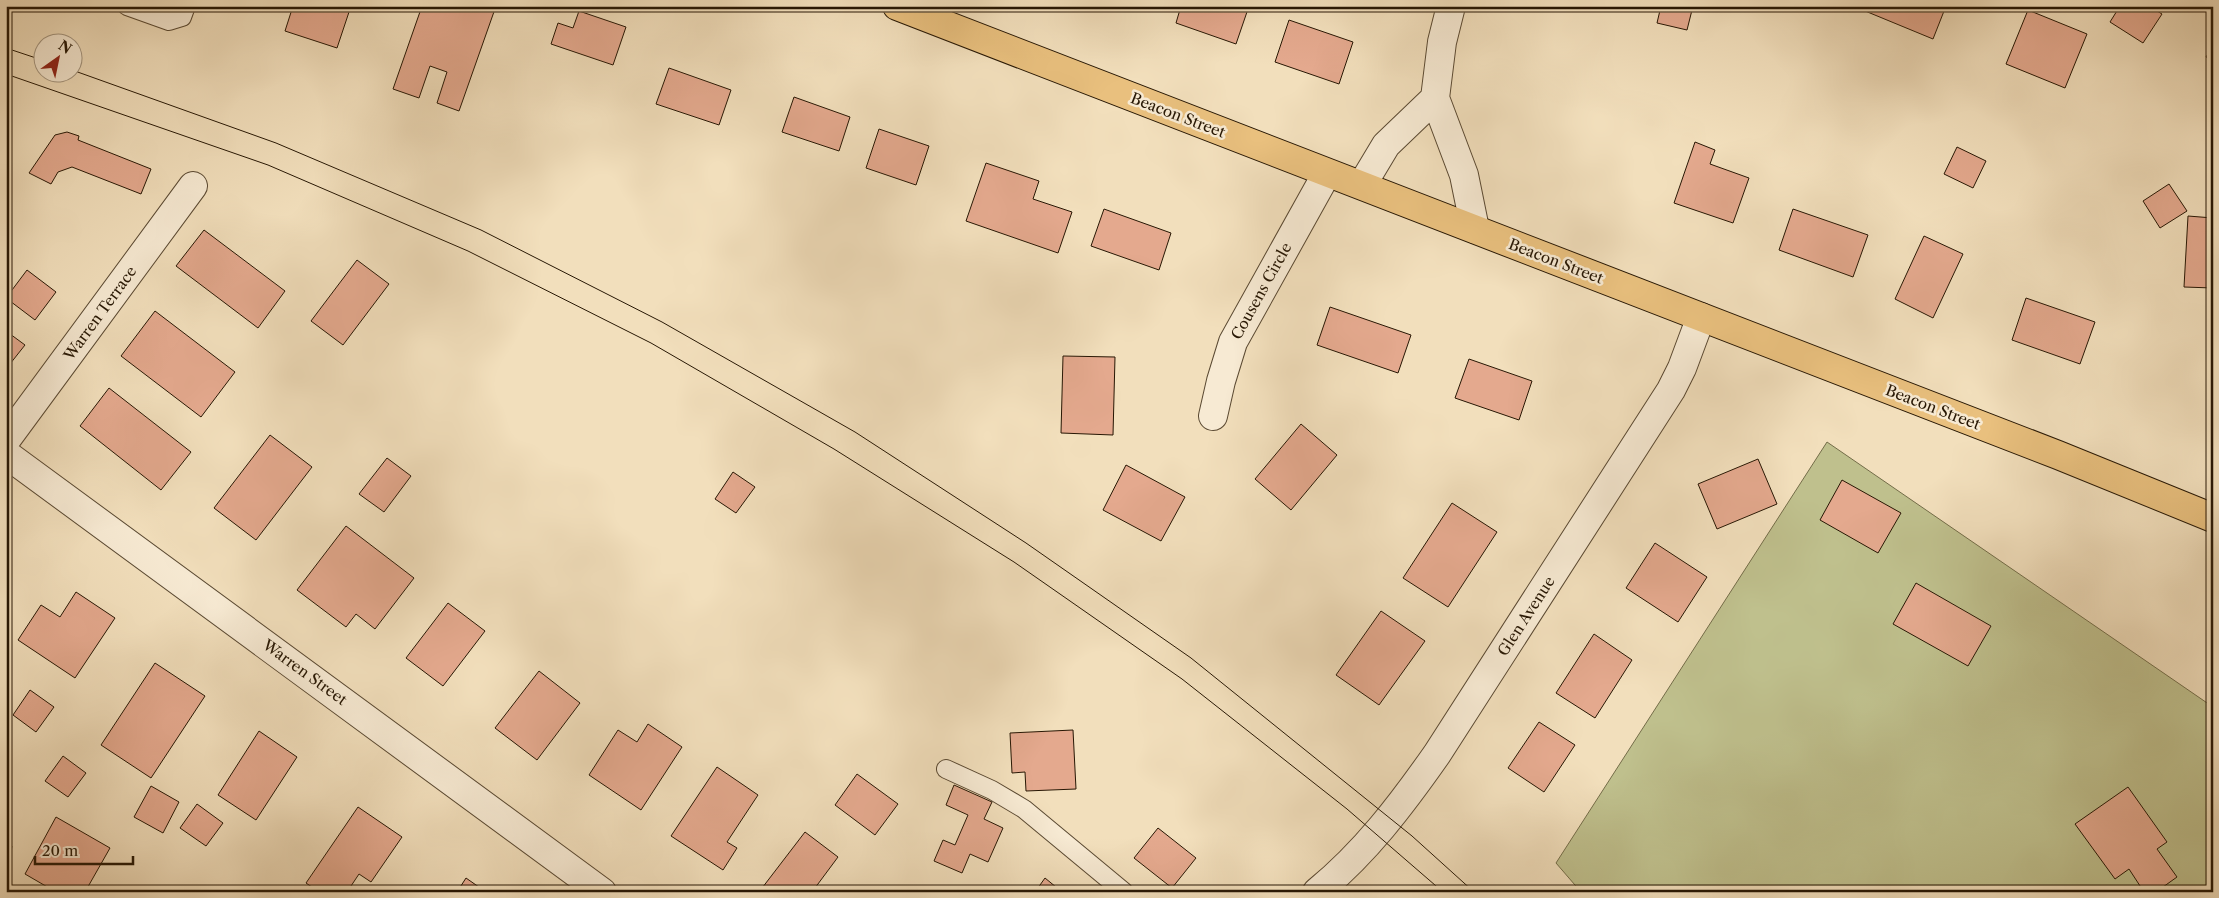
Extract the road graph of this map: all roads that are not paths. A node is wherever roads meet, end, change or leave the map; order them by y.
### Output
1 (127, 6) edge
2 (186, 6) edge
3 (897, 6) edge
4 (1451, 6) edge
5 (1435, 98) junction
6 (1327, 173) junction
7 (1362, 185) junction
8 (194, 186) dead end
9 (1475, 229) junction
10 (1701, 317) junction
11 (1213, 416) dead end
12 (6, 440) edge
13 (6, 454) edge
14 (2213, 518) edge
15 (946, 769) dead end
16 (602, 892) edge
17 (1124, 892) edge
18 (1318, 892) edge

1 - 2 lane
3 - 6 main road, Beacon Street
4 - 5 street
5 - 7 street
5 - 9 street
6 - 7 main road, Beacon Street
6 - 11 street, Cousens Circle
7 - 9 main road, Beacon Street
8 - 12 street, Warren Terrace
9 - 10 main road, Beacon Street
10 - 14 main road, Beacon Street
10 - 18 street, Glen Avenue
13 - 16 street, Warren Street
15 - 17 lane

